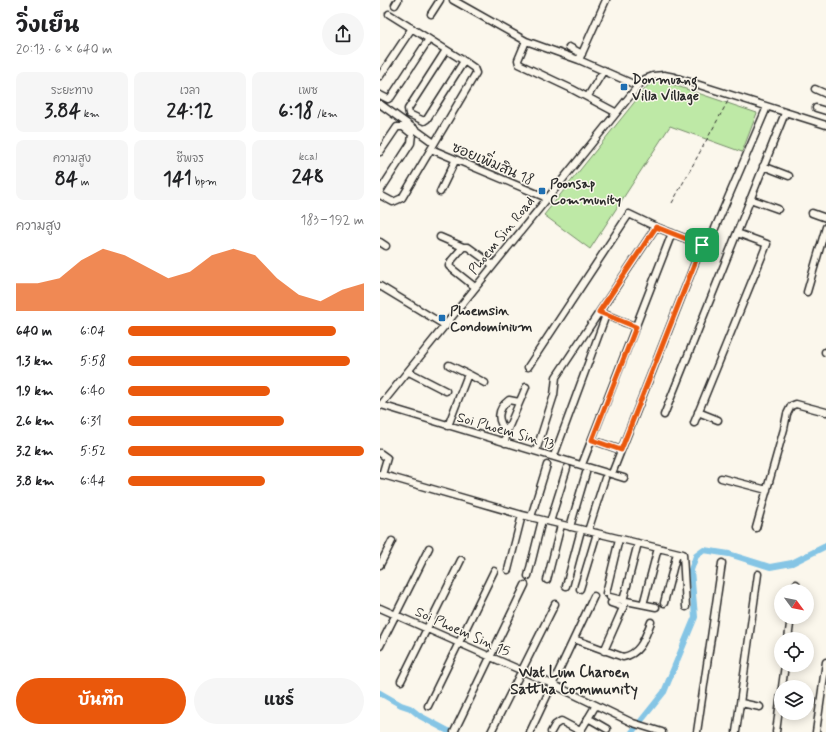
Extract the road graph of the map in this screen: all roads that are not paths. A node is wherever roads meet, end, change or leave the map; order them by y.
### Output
1 (440, 0) edge
2 (453, 0) edge
3 (606, 0) edge
4 (389, 14) dead end
5 (431, 14) dead end
6 (412, 28) junction
7 (429, 39) junction
8 (526, 41) junction
9 (569, 47) dead end
10 (446, 50) junction
11 (581, 57) junction
12 (464, 61) junction
13 (604, 70) junction
14 (380, 76) edge
15 (638, 86) junction
16 (815, 89) dead end
17 (826, 94) edge
18 (380, 95) edge
19 (588, 96) junction
20 (380, 104) edge
21 (766, 107) junction
22 (816, 108) dead end
23 (826, 111) edge
24 (615, 112) junction
25 (785, 113) junction
26 (421, 121) junction
27 (826, 125) edge
28 (414, 132) junction
29 (432, 141) junction
30 (431, 149) junction
31 (380, 152) edge
32 (455, 161) junction
33 (763, 166) junction
34 (789, 176) dead end
35 (380, 191) edge
36 (440, 192) dead end
37 (380, 195) edge
38 (547, 198) junction
39 (750, 199) junction
40 (778, 209) dead end
41 (812, 213) dead end
42 (826, 218) edge
43 (826, 226) edge
44 (656, 227) junction
45 (672, 233) junction
46 (737, 233) junction
47 (440, 237) dead end
48 (380, 242) edge
49 (702, 245) junction
50 (386, 246) dead end
51 (463, 247) junction
52 (493, 265) junction
53 (380, 286) edge
54 (475, 287) junction
55 (807, 292) dead end
56 (599, 312) junction
57 (606, 315) junction
58 (446, 326) junction
59 (636, 327) junction
60 (449, 365) dead end
61 (528, 367) dead end
62 (410, 372) junction
63 (468, 374) junction
64 (485, 383) dead end
65 (526, 387) dead end
66 (446, 391) dead end
67 (520, 402) junction
68 (381, 406) edge
69 (698, 412) junction
70 (826, 412) edge
71 (664, 415) dead end
72 (718, 420) dead end
73 (694, 423) dead end
74 (448, 426) junction
75 (507, 431) junction
76 (592, 440) junction
77 (505, 443) junction
78 (537, 448) dead end
79 (621, 450) junction
80 (380, 453) edge
81 (555, 453) dead end
82 (583, 462) dead end
83 (547, 465) dead end
84 (567, 468) dead end
85 (613, 471) dead end
86 (586, 473) dead end
87 (381, 475) edge
88 (605, 478) dead end
89 (624, 478) dead end
90 (721, 478) dead end
91 (767, 490) junction
92 (522, 515) junction
93 (531, 518) junction
94 (542, 520) junction
95 (550, 522) junction
96 (561, 525) junction
97 (570, 527) junction
98 (756, 528) dead end
99 (581, 530) junction
100 (588, 531) junction
101 (596, 533) junction
102 (619, 539) junction
103 (392, 540) dead end
104 (638, 544) junction
105 (429, 548) dead end
106 (658, 548) junction
107 (677, 553) junction
108 (461, 560) dead end
109 (722, 563) dead end
110 (380, 565) edge
111 (508, 570) dead end
112 (494, 571) dead end
113 (758, 574) dead end
114 (528, 576) dead end
115 (547, 580) dead end
116 (525, 585) dead end
117 (566, 586) dead end
118 (580, 589) dead end
119 (594, 596) dead end
120 (644, 601) dead end
121 (625, 602) junction
122 (664, 603) dead end
123 (555, 604) dead end
124 (656, 607) dead end
125 (686, 607) dead end
126 (380, 608) edge
127 (395, 614) junction
128 (651, 622) dead end
129 (427, 628) junction
130 (574, 639) junction
131 (459, 643) junction
132 (380, 646) edge
133 (604, 651) junction
134 (490, 656) junction
135 (826, 662) edge
136 (523, 671) junction
137 (401, 681) dead end
138 (552, 684) junction
139 (741, 704) junction
140 (596, 705) junction
141 (428, 706) dead end
142 (760, 707) dead end
143 (588, 718) junction
144 (778, 720) edge
145 (607, 729) dead end
146 (646, 729) edge
147 (454, 732) edge
148 (491, 732) edge
149 (530, 732) edge
150 (551, 732) edge
151 (580, 732) edge
152 (662, 732) edge
153 (697, 732) edge
154 (736, 732) edge
155 (776, 732) edge
156 (816, 732) edge

1 - 5 street
2 - 8 street
3 - 11 street
4 - 6 street
6 - 7 street
6 - 14 street
7 - 10 street
7 - 18 street
8 - 11 street
8 - 19 street
9 - 11 street
10 - 12 street
10 - 26 street
11 - 13 street
12 - 26 street
12 - 29 street
13 - 15 street
13 - 19 street
15 - 21 street, Phoem Sin Road
15 - 24 street, Phoem Sin Road
16 - 17 street
19 - 24 street
20 - 28 street
21 - 25 street, Phoem Sin Road
21 - 49 street
22 - 23 street
24 - 38 street, Phoem Sin Road
25 - 27 street, Phoem Sin Road
25 - 33 street
26 - 28 street
28 - 29 street
28 - 31 street
28 - 35 street
29 - 30 street
30 - 32 street, ซอยเพิ่มสิน 18
30 - 37 street
32 - 36 street
32 - 38 street, ซอยเพิ่มสิน 18
33 - 34 street
33 - 39 street
38 - 52 street, Phoem Sin Road
39 - 40 street
39 - 46 street
41 - 42 street
43 - 55 street
44 - 45 street
44 - 56 street
44 - 61 street
45 - 49 street
45 - 59 street
46 - 69 street
46 - 71 street
47 - 51 street
48 - 50 street
49 - 79 street
51 - 52 street
51 - 54 street
52 - 54 street, Phoem Sin Road
53 - 58 street
54 - 58 street, Phoem Sin Road
56 - 57 street
56 - 78 street
57 - 59 street
57 - 81 street
58 - 62 street, Phoem Sin Road
59 - 76 street
60 - 63 street
62 - 66 street
62 - 68 street, Phoem Sin Road
63 - 64 street
63 - 74 street
65 - 67 street
67 - 75 street
67 - 75 street
68 - 74 street, Soi Phoem Sin 13
69 - 72 street
69 - 73 street
70 - 91 street
74 - 77 street, Soi Phoem Sin 13
75 - 77 street
76 - 79 street
76 - 82 street
77 - 89 street, Soi Phoem Sin 13
79 - 85 street
80 - 87 street
83 - 93 street
84 - 95 street
86 - 97 street
87 - 92 street
88 - 100 street
90 - 91 street
91 - 98 street
92 - 93 street
92 - 111 street
93 - 94 street
94 - 95 street
94 - 114 street
95 - 96 street
96 - 97 street
96 - 115 street
97 - 99 street
99 - 100 street
99 - 117 street
100 - 101 street
101 - 102 street
101 - 118 street
102 - 104 street
102 - 121 street
103 - 110 street
104 - 106 street
104 - 121 street
105 - 127 street
106 - 107 street
106 - 120 street
107 - 122 street
107 - 125 street
108 - 129 street
109 - 153 street
112 - 131 street
113 - 139 street
116 - 134 street
119 - 130 street
121 - 124 street
121 - 133 street
123 - 136 street
126 - 127 street, Soi Phoem Sin 15
127 - 129 street, Soi Phoem Sin 15
127 - 132 street
128 - 133 street
129 - 131 street, Soi Phoem Sin 15
129 - 137 street
130 - 133 street
130 - 138 street
131 - 134 street, Soi Phoem Sin 15
131 - 141 street
134 - 136 street, Soi Phoem Sin 15
134 - 147 street
135 - 156 street
136 - 138 street, Soi Phoem Sin 15
136 - 148 street
138 - 140 street, Soi Phoem Sin 15
138 - 149 street
139 - 142 street
139 - 154 street
140 - 143 street
140 - 146 street, Soi Phoem Sin 15
143 - 145 street
143 - 151 street
144 - 155 street
146 - 152 street, Soi Phoem Sin 15
150 - 151 street

